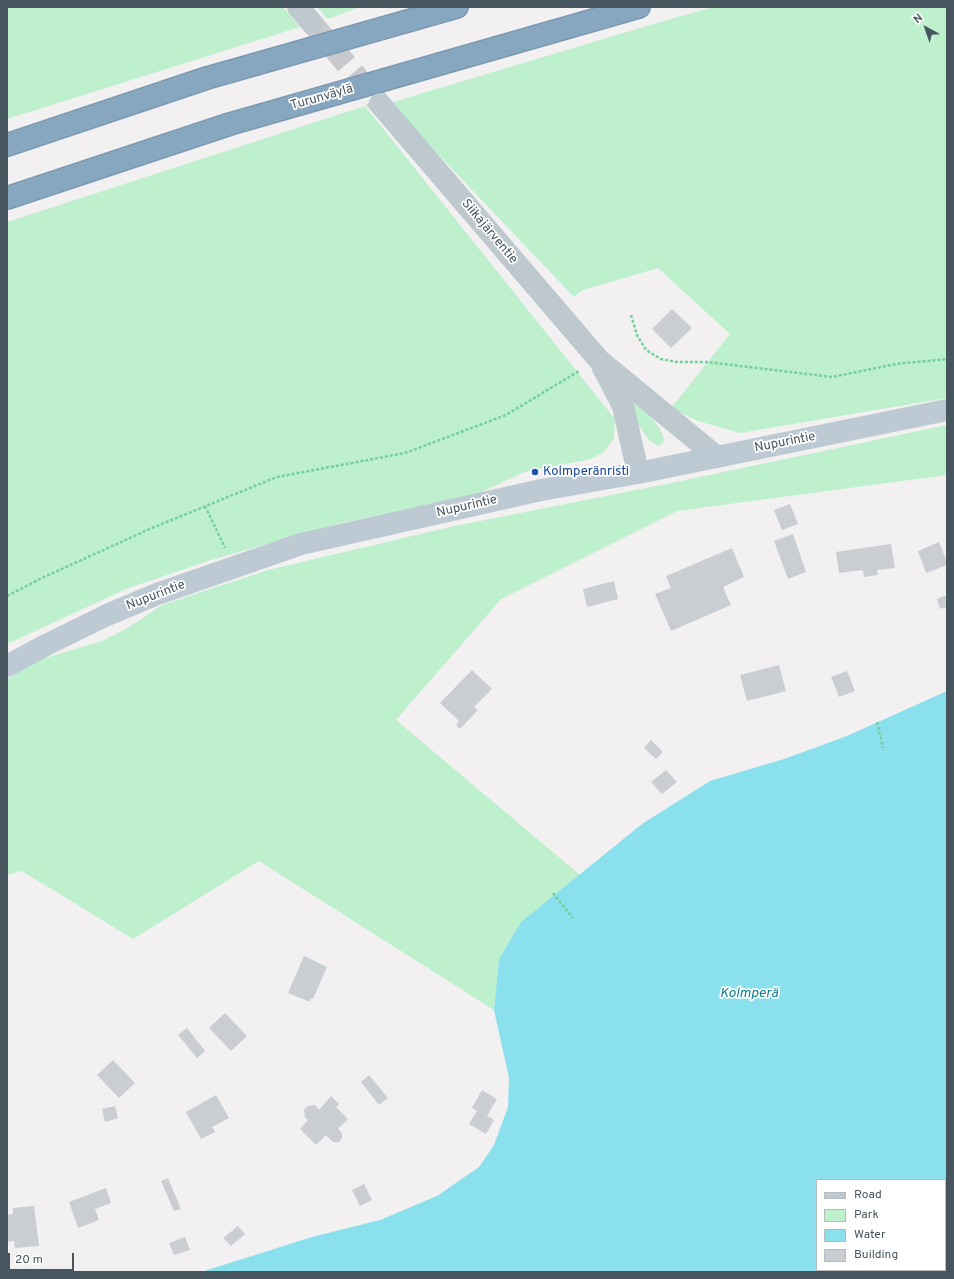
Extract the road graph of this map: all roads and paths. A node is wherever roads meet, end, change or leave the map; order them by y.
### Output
1 (457, 7) edge
2 (639, 7) edge
3 (380, 104) tunnel mouth
4 (7, 145) edge
5 (7, 198) edge
6 (631, 315) dead end
7 (947, 359) edge
8 (599, 360) junction
9 (947, 410) edge
10 (717, 456) junction
11 (638, 473) junction
12 (205, 506) junction
13 (234, 568) junction
14 (7, 596) edge
15 (7, 666) edge
16 (877, 722) dead end
17 (883, 748) dead end
18 (552, 893) dead end
19 (573, 918) dead end

1 - 4 highway
2 - 5 highway, Turunväylä
3 - 8 street, Siikajärventie
6 - 7 path
8 - 10 street
8 - 11 street
8 - 12 path
9 - 10 main road, Nupurintie
10 - 11 main road, Nupurintie
11 - 13 main road, Nupurintie
12 - 13 path
12 - 14 path
13 - 15 main road, Nupurintie
16 - 17 path
18 - 19 path

